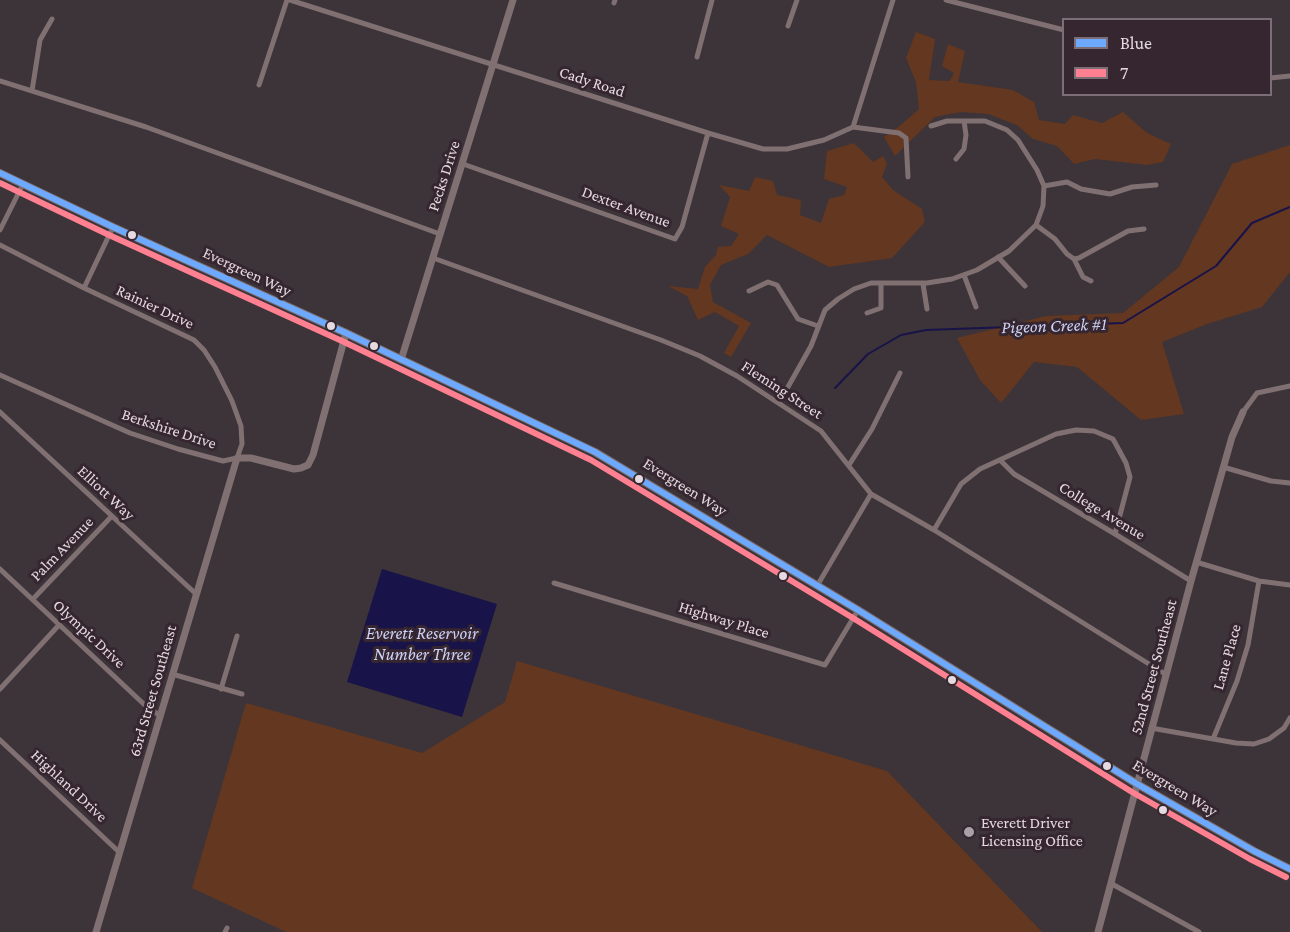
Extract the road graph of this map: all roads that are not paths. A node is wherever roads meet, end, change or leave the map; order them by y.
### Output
1 (288, 0) edge
2 (513, 0) edge
3 (712, 0) edge
4 (797, 0) edge
5 (893, 0) edge
6 (946, 0) edge
7 (52, 19) dead end
8 (788, 26) dead end
9 (1062, 29) edge
10 (697, 57) dead end
11 (494, 64) junction
12 (1290, 76) edge
13 (1272, 78) edge
14 (0, 81) edge
15 (259, 85) dead end
16 (32, 91) junction
17 (964, 121) junction
18 (931, 126) dead end
19 (853, 127) junction
20 (708, 133) junction
21 (956, 159) dead end
22 (463, 164) junction
23 (0, 173) edge
24 (908, 177) dead end
25 (23, 184) junction
26 (1156, 185) dead end
27 (1044, 186) junction
28 (1036, 225) junction
29 (114, 227) junction
30 (1144, 229) dead end
31 (0, 230) edge
32 (440, 234) junction
33 (0, 245) edge
34 (998, 257) junction
35 (433, 258) junction
36 (1074, 259) junction
37 (964, 275) junction
38 (1091, 281) dead end
39 (880, 284) junction
40 (923, 284) junction
41 (1025, 286) dead end
42 (84, 288) junction
43 (749, 291) dead end
44 (976, 307) dead end
45 (927, 309) dead end
46 (867, 314) dead end
47 (818, 326) junction
48 (346, 333) junction
49 (401, 360) junction
50 (900, 373) dead end
51 (0, 375) edge
52 (1290, 386) edge
53 (779, 403) junction
54 (0, 412) edge
55 (1243, 412) joint
56 (237, 458) junction
57 (1001, 461) junction
58 (849, 465) junction
59 (1223, 467) junction
60 (1290, 483) edge
61 (871, 494) junction
62 (111, 517) junction
63 (934, 530) junction
64 (1115, 534) junction
65 (1197, 562) junction
66 (0, 569) edge
67 (1259, 580) junction
68 (1191, 581) junction
69 (554, 584) dead end
70 (1290, 585) edge
71 (817, 586) junction
72 (196, 594) junction
73 (33, 600) junction
74 (858, 610) junction
75 (59, 625) junction
76 (237, 636) dead end
77 (172, 674) junction
78 (1165, 674) junction
79 (221, 688) junction
80 (0, 689) edge
81 (242, 694) dead end
82 (161, 716) junction
83 (1290, 718) edge
84 (1151, 728) junction
85 (1213, 739) junction
86 (0, 740) edge
87 (1137, 784) junction
88 (119, 852) junction
89 (1290, 869) edge
90 (1112, 884) junction
91 (96, 932) edge
92 (1098, 932) edge
93 (1199, 932) edge

1 - 11 street, Cady Road
1 - 15 street
2 - 11 street, Pecks Drive
3 - 10 street
4 - 8 street
5 - 19 street
6 - 9 street
7 - 16 street
11 - 20 street, Cady Road
11 - 22 street, Pecks Drive
12 - 13 street
14 - 16 street
16 - 32 street
17 - 18 street
17 - 21 street
17 - 27 street
19 - 20 street, Cady Road
19 - 24 street
20 - 22 street, Dexter Avenue
22 - 32 street, Pecks Drive
23 - 25 main road, Evergreen Way
25 - 29 main road, Evergreen Way
25 - 31 street
26 - 27 street
27 - 28 street
28 - 34 street
28 - 36 street
29 - 42 street
29 - 48 main road, Evergreen Way
30 - 36 street
32 - 35 street, Pecks Drive
33 - 42 street, Rainier Drive
34 - 37 street
34 - 41 street
35 - 49 street, Pecks Drive
35 - 53 street, Fleming Street
36 - 38 street
37 - 40 street
37 - 44 street
39 - 40 street
39 - 46 street
39 - 47 street
40 - 45 street
42 - 56 street, Rainier Drive
43 - 47 street
47 - 53 street
48 - 49 main road, Evergreen Way
48 - 56 street, Berkshire Drive
49 - 71 main road, Evergreen Way
50 - 58 street
51 - 56 street, Berkshire Drive
52 - 55 street
53 - 58 street, Fleming Street
54 - 62 street, Elliott Way
55 - 59 street, 52nd Street Southeast
56 - 72 street, 63rd Street Southeast
57 - 63 street
57 - 64 street, College Avenue
57 - 64 street
58 - 61 street, Fleming Street
59 - 60 street
59 - 65 street, 52nd Street Southeast
61 - 63 street, Fleming Street
61 - 71 street
62 - 72 street, Elliott Way
62 - 73 street, Palm Avenue
63 - 78 street, Fleming Street
64 - 68 street, College Avenue
65 - 67 street
65 - 68 street, 52nd Street Southeast
66 - 73 street, Olympic Drive
67 - 70 street
67 - 85 street, Lane Place
68 - 78 street, 52nd Street Southeast
69 - 74 street, Highway Place
71 - 74 main road, Evergreen Way
72 - 77 street, 63rd Street Southeast
73 - 75 street, Olympic Drive
74 - 87 main road, Evergreen Way
75 - 80 street
75 - 82 street, Olympic Drive
76 - 79 street
77 - 79 street
77 - 82 street, 63rd Street Southeast
78 - 84 street, 52nd Street Southeast
79 - 81 street
82 - 88 street, 63rd Street Southeast
83 - 85 street
84 - 85 street
84 - 87 street, 52nd Street Southeast
86 - 88 street, Highland Drive
87 - 89 main road, Evergreen Way
87 - 90 street, 52nd Street Southeast
88 - 91 street, 63rd Street Southeast
90 - 92 street, 52nd Street Southeast
90 - 93 street

